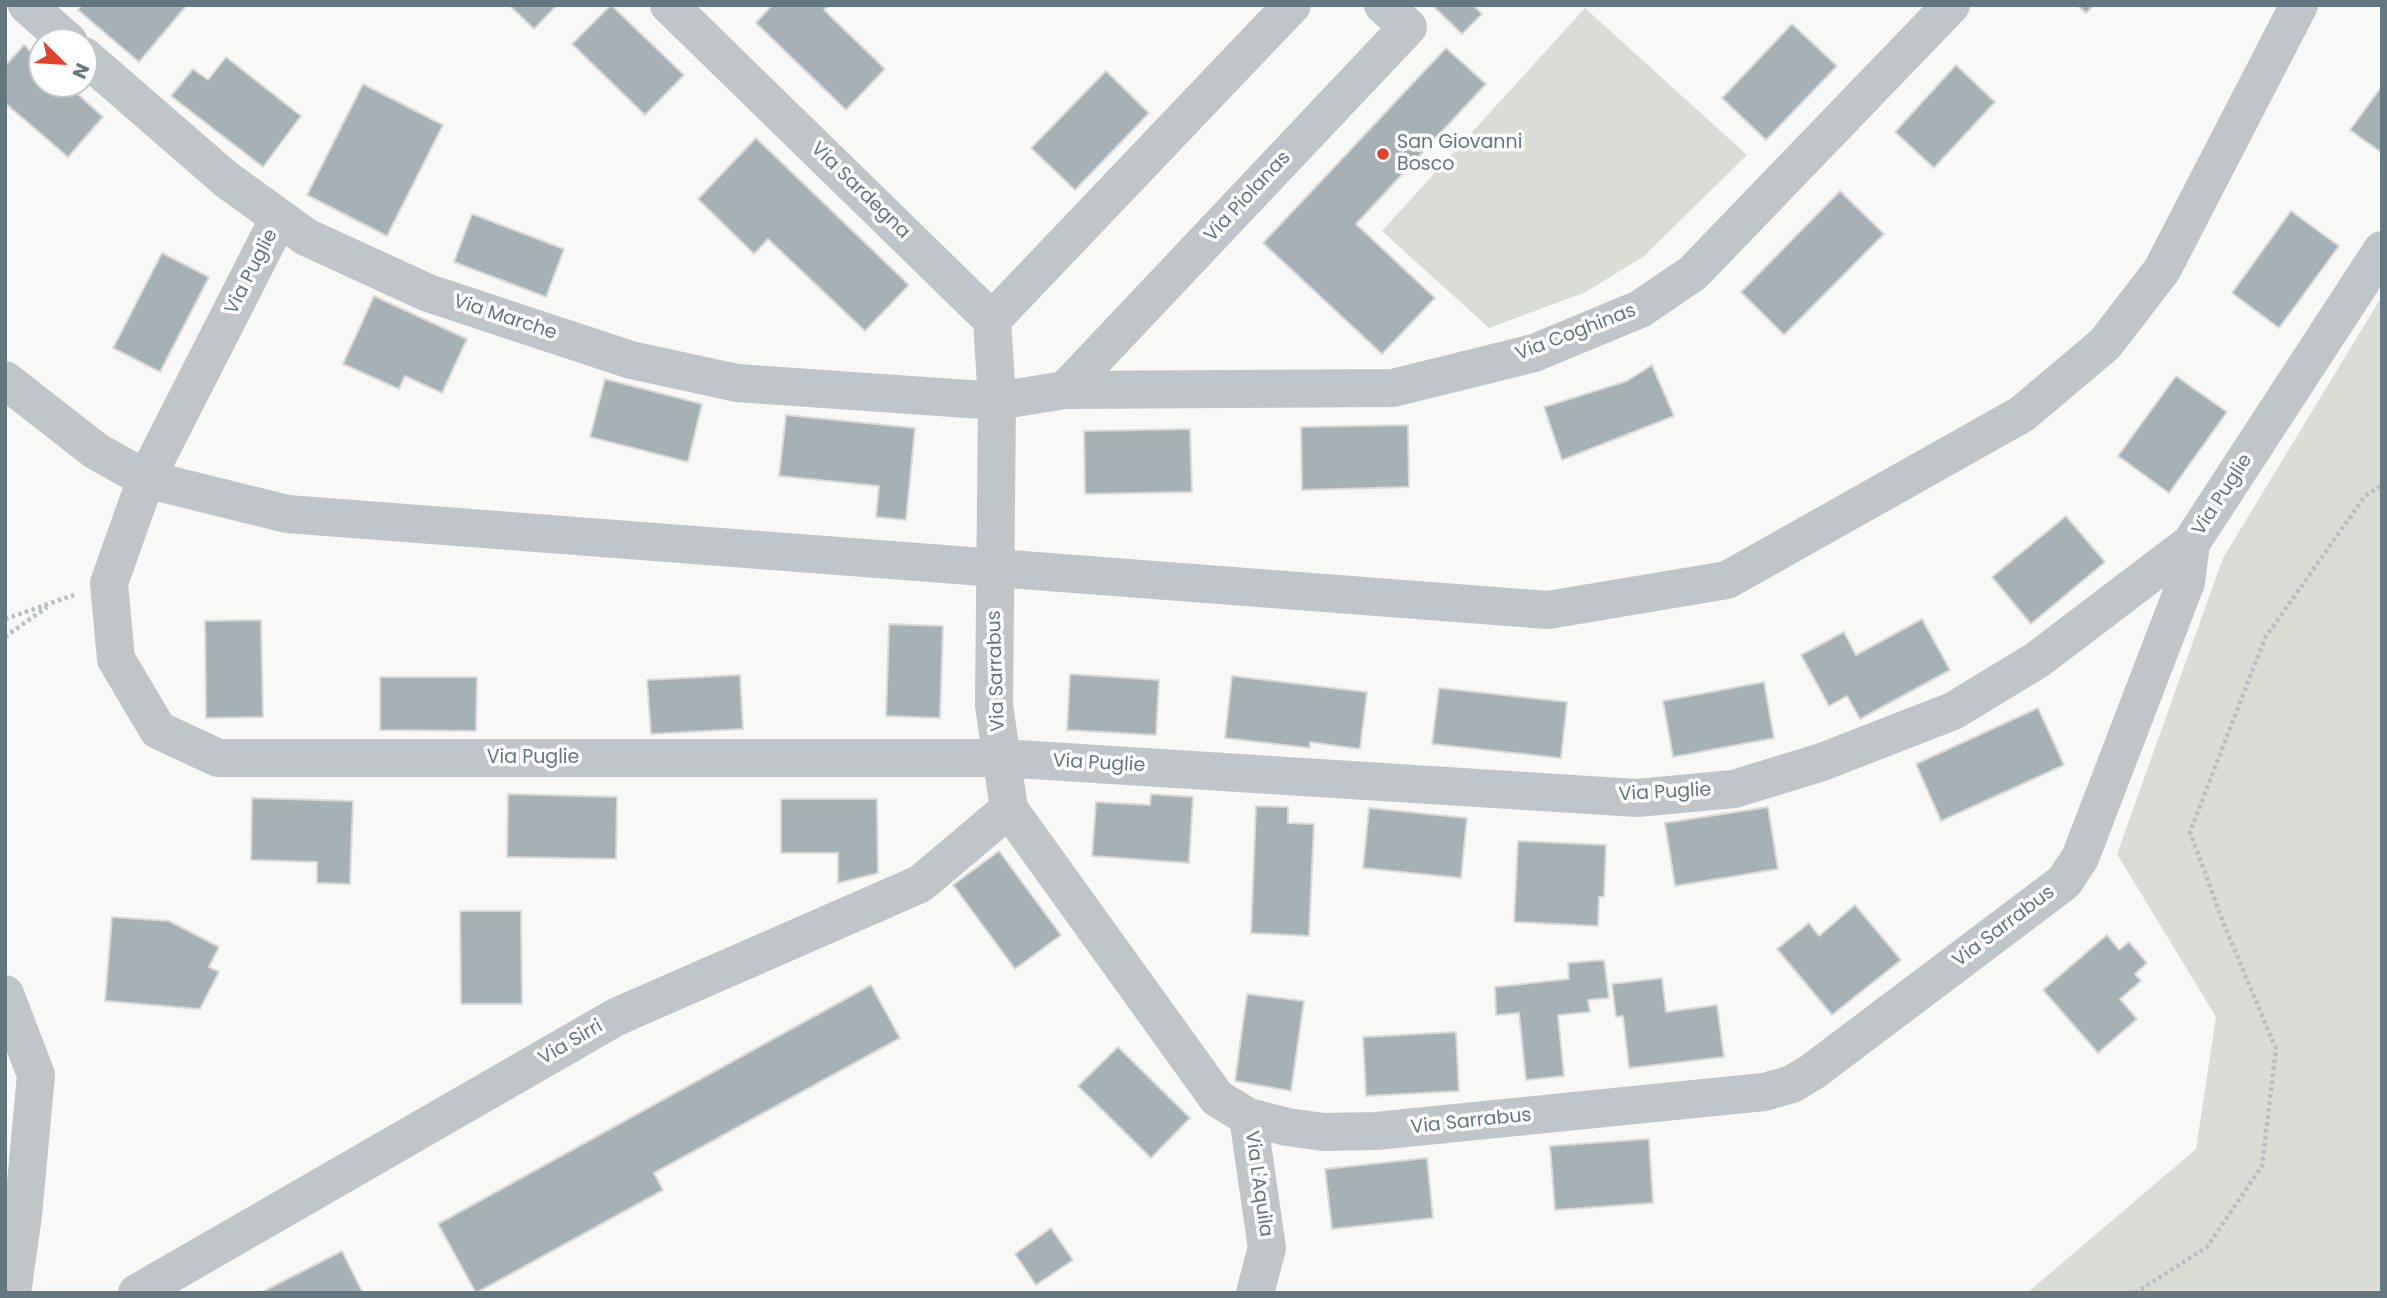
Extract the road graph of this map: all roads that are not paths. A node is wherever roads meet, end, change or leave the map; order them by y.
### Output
1 (27, 5) edge
2 (670, 5) edge
3 (1384, 5) edge
4 (1951, 5) edge
5 (2299, 5) edge
6 (1278, 10) edge
7 (53, 28) edge
8 (98, 67) edge
9 (279, 218) junction
10 (2382, 250) edge
11 (992, 320) junction
12 (5, 380) edge
13 (1065, 390) junction
14 (997, 401) junction
15 (146, 479) junction
16 (2191, 543) junction
17 (995, 569) junction
18 (1001, 758) junction
19 (1009, 809) junction
20 (5, 994) edge
21 (1248, 1117) junction
22 (12, 1293) edge
23 (137, 1293) edge
24 (1255, 1293) edge

1 - 7 street
2 - 11 street, Via Sardegna
3 - 13 street, Via Piolanas
4 - 13 street, Via Coghinas
5 - 17 street
6 - 11 street
8 - 9 street, Via Marche
9 - 14 street, Via Marche
9 - 15 street, Via Puglie
10 - 16 street, Via Puglie
11 - 14 street
12 - 15 street
13 - 14 street, Via Coghinas
14 - 17 street, Via Sarrabus
15 - 17 street
15 - 18 street, Via Puglie
16 - 18 street, Via Puglie
16 - 21 street, Via Sarrabus
17 - 18 street, Via Sarrabus
18 - 19 street, Via Sarrabus
19 - 21 street, Via Sarrabus
19 - 23 street, Via Sirri
20 - 22 street
21 - 24 street, Via L'Aquila

